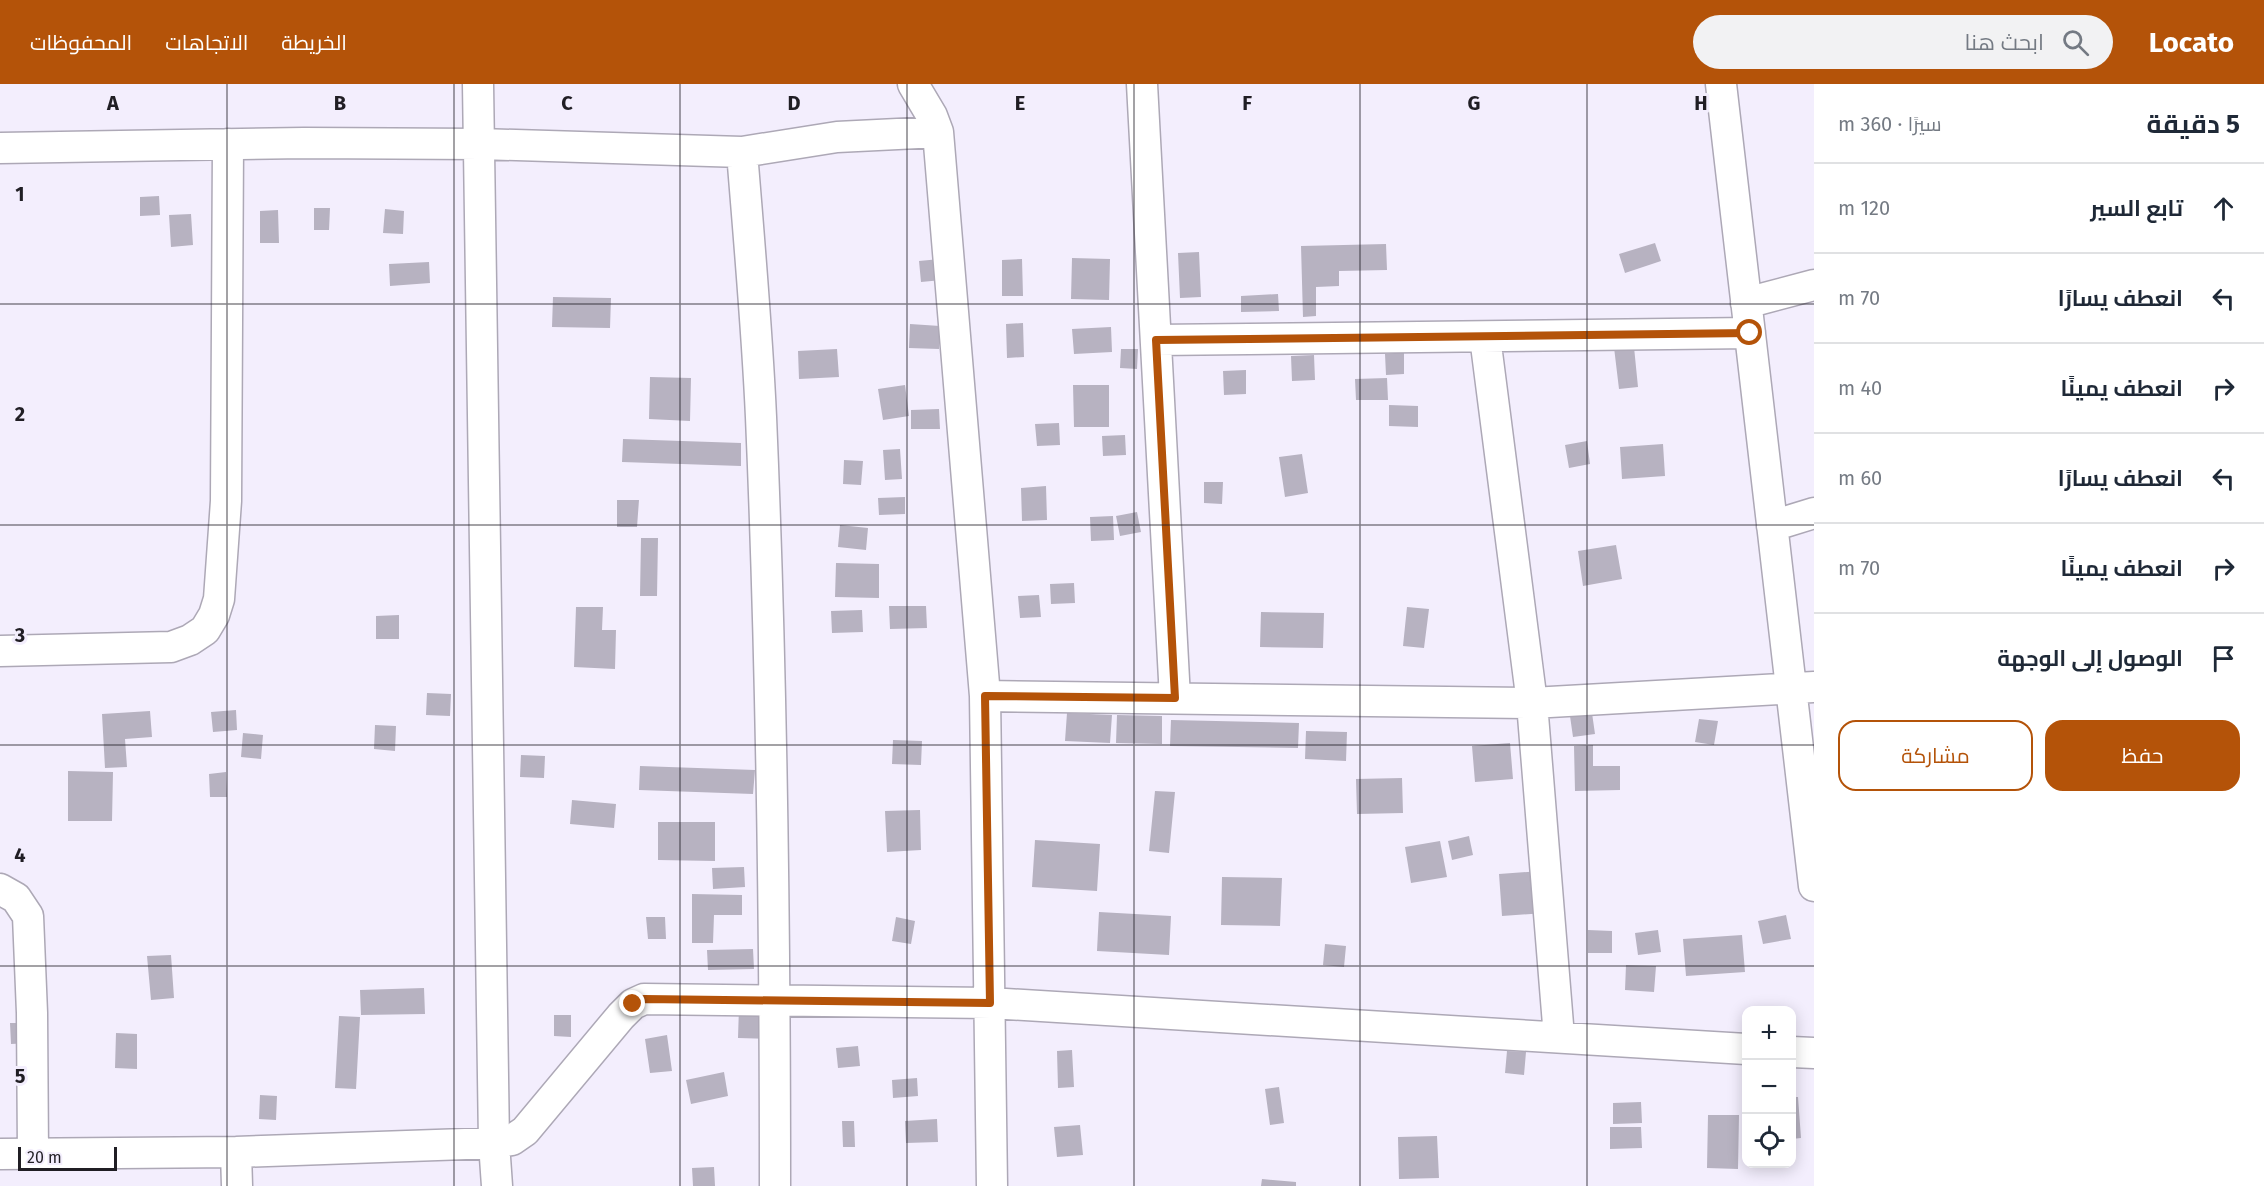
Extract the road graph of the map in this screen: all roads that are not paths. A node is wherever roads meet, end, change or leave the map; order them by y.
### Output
1 (478, 84) edge
2 (913, 84) edge
3 (1142, 84) edge
4 (1720, 84) edge
5 (938, 132) junction
6 (228, 144) junction
7 (480, 144) junction
8 (0, 148) edge
9 (742, 152) junction
10 (1814, 285) edge
11 (1746, 303) junction
12 (1750, 333) junction
13 (1485, 337) junction
14 (1156, 340) junction
15 (1814, 513) edge
16 (1772, 526) junction
17 (0, 651) edge
18 (1803, 689) edge
19 (985, 696) junction
20 (1175, 698) junction
21 (1533, 703) junction
22 (1814, 886) edge
23 (0, 889) edge
24 (775, 1001) junction
25 (990, 1003) junction
26 (1558, 1037) junction
27 (1742, 1049) edge
28 (1796, 1052) edge
29 (1814, 1053) edge
30 (494, 1143) junction
31 (236, 1152) junction
32 (0, 1154) edge
33 (33, 1154) junction
34 (237, 1186) edge
35 (497, 1186) edge
36 (775, 1186) edge
37 (992, 1186) edge

1 - 7 street
2 - 5 street
3 - 14 street
4 - 11 street
5 - 9 street
5 - 19 street
6 - 7 street
6 - 8 street
6 - 17 street
7 - 9 street
7 - 30 street
9 - 24 street
10 - 11 street
11 - 12 street
12 - 13 street
12 - 16 street
13 - 14 street
13 - 21 street
14 - 20 street
15 - 16 street
16 - 18 street
18 - 21 street
18 - 22 street
19 - 20 street
19 - 25 street
20 - 21 street
21 - 26 street
23 - 33 street
24 - 25 street
24 - 30 street
24 - 36 street
25 - 26 street
25 - 37 street
26 - 27 street
28 - 29 street
30 - 31 street
30 - 35 street
31 - 33 street
31 - 34 street
32 - 33 street

